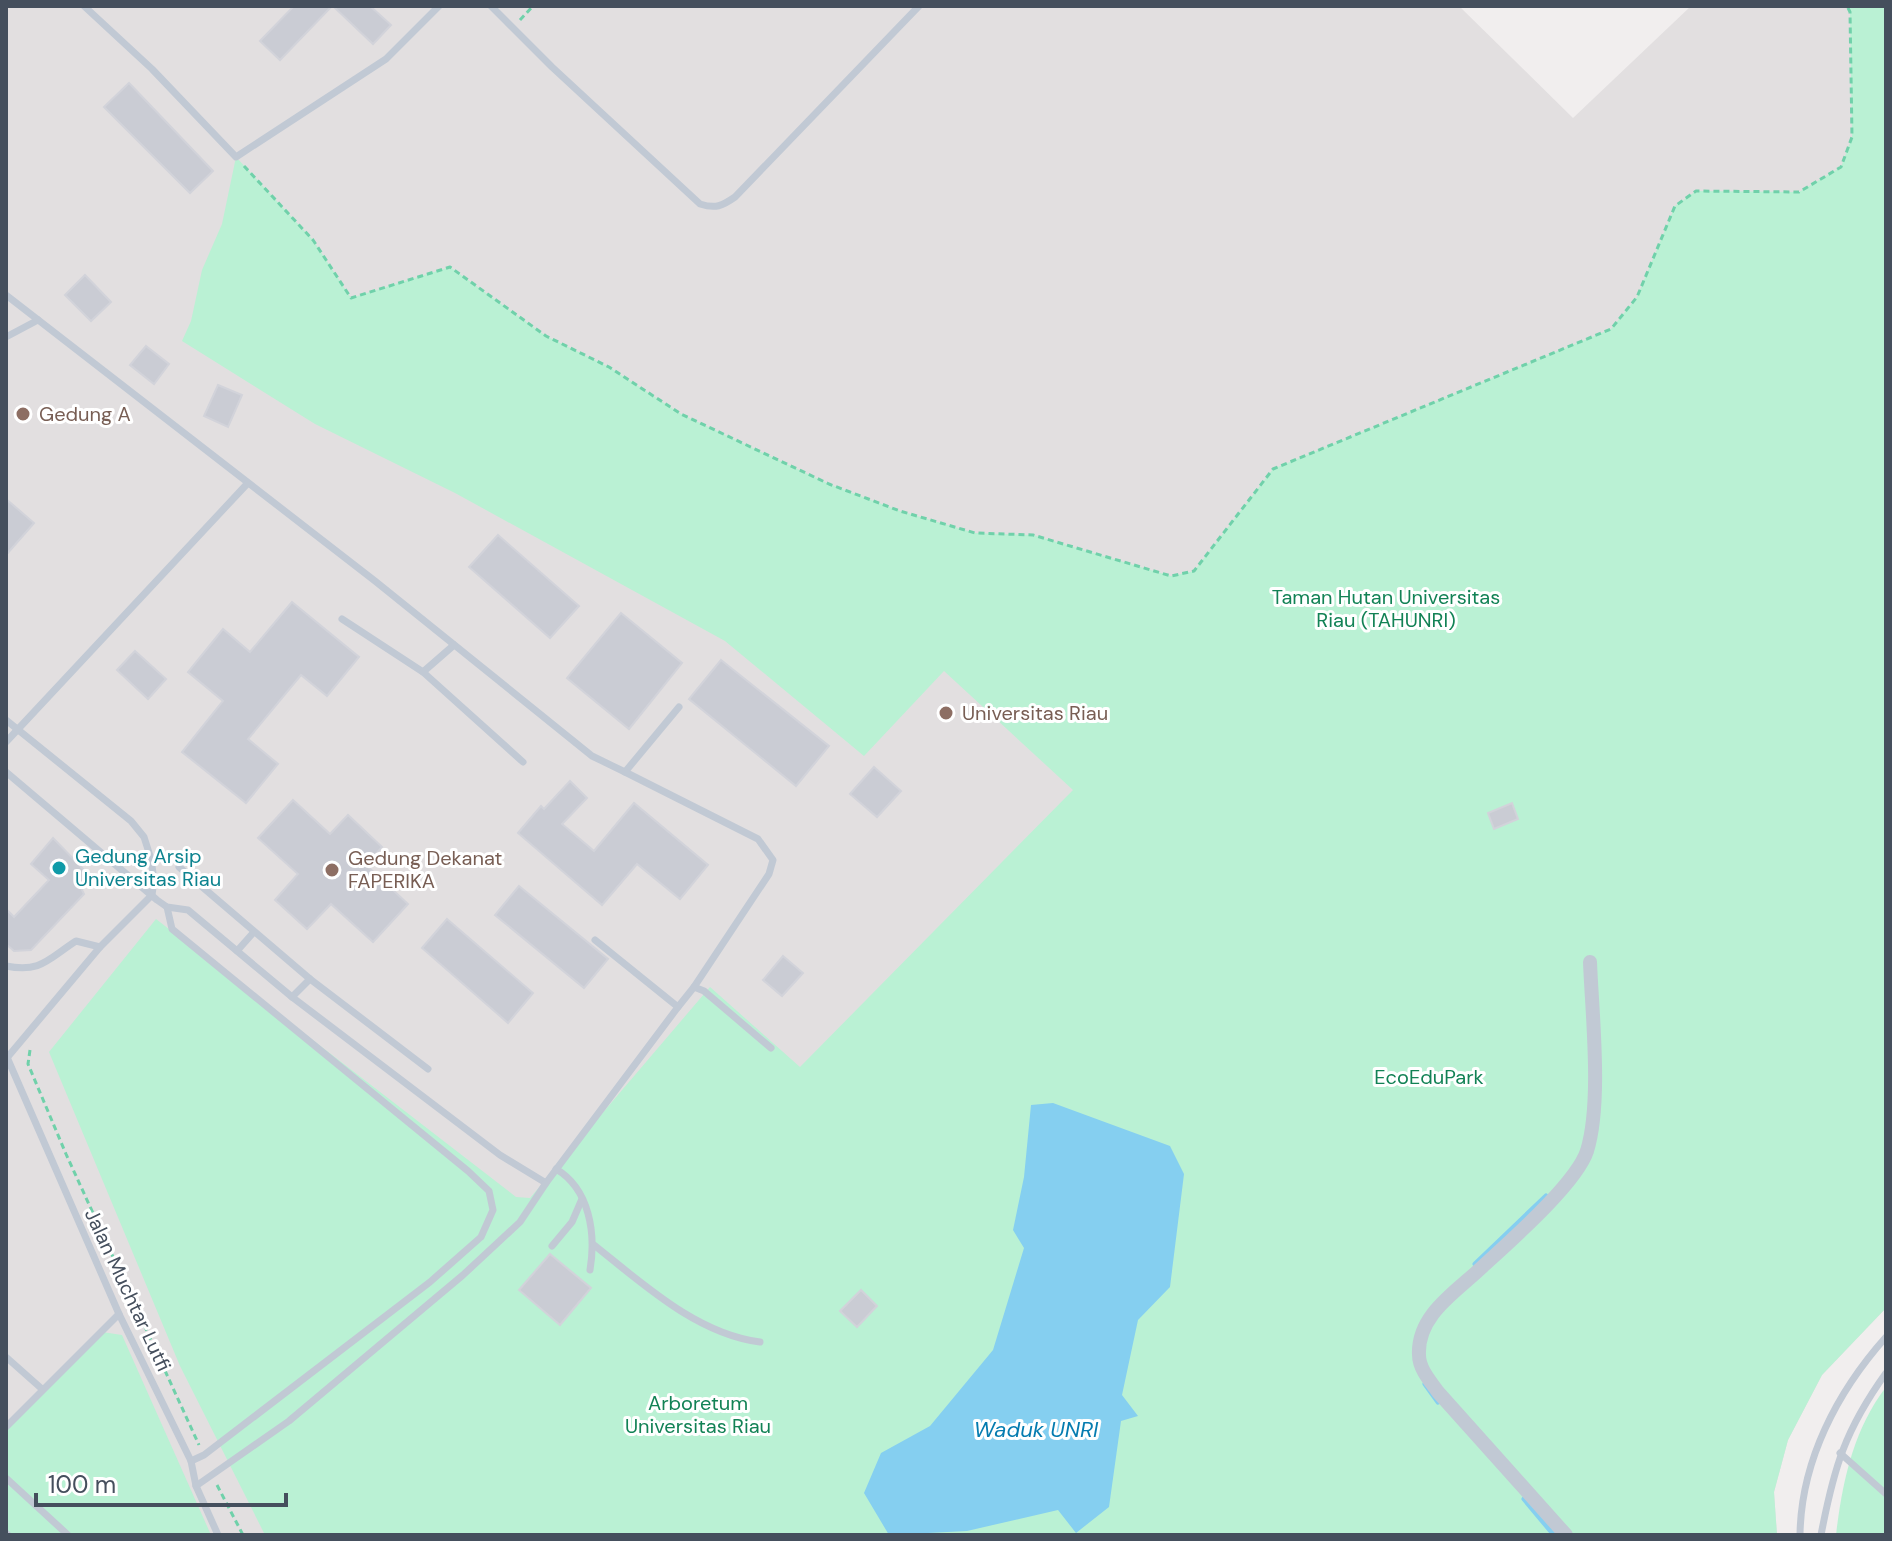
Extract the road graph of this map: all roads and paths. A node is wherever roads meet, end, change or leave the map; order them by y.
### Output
1 (84, 6) edge
2 (439, 6) edge
3 (491, 6) edge
4 (533, 6) edge
5 (919, 6) edge
6 (1847, 6) edge
7 (512, 28) junction
8 (236, 157) junction
9 (6, 295) edge
10 (38, 320) junction
11 (6, 337) edge
12 (247, 484) junction
13 (342, 619) dead end
14 (454, 645) junction
15 (423, 672) junction
16 (679, 707) dead end
17 (6, 720) edge
18 (18, 730) junction
19 (6, 742) edge
20 (523, 762) dead end
21 (6, 772) edge
22 (625, 772) junction
23 (179, 867) dead end
24 (152, 895) junction
25 (167, 907) junction
26 (253, 933) junction
27 (595, 940) dead end
28 (100, 947) junction
29 (237, 951) junction
30 (1590, 962) dead end
31 (6, 966) edge
32 (310, 979) junction
33 (694, 987) junction
34 (292, 997) junction
35 (678, 1007) junction
36 (32, 1041) dead end
37 (771, 1048) dead end
38 (7, 1057) edge
39 (428, 1069) dead end
40 (556, 1169) junction
41 (546, 1183) junction
42 (582, 1199) junction
43 (594, 1245) junction
44 (552, 1246) dead end
45 (590, 1270) dead end
46 (119, 1314) junction
47 (1886, 1337) edge
48 (760, 1342) dead end
49 (6, 1357) edge
50 (1886, 1373) edge
51 (42, 1389) junction
52 (6, 1427) edge
53 (1840, 1453) junction
54 (204, 1455) junction
55 (191, 1461) junction
56 (212, 1474) junction
57 (6, 1478) edge
58 (196, 1486) junction
59 (1886, 1494) edge
60 (68, 1535) edge
61 (218, 1535) edge
62 (243, 1535) edge
63 (1566, 1535) edge
64 (1800, 1535) edge
65 (1821, 1535) edge

1 - 8 lane
2 - 8 lane
3 - 7 lane
4 - 7 path
5 - 7 lane
6 - 8 path
9 - 10 lane
10 - 11 lane
10 - 12 lane
12 - 14 lane
12 - 18 lane
13 - 15 lane
14 - 15 lane
14 - 22 lane
15 - 20 lane
16 - 22 lane
17 - 18 lane
18 - 19 lane
18 - 24 lane
21 - 24 lane
22 - 33 lane
23 - 26 lane
24 - 25 lane
24 - 28 lane
25 - 29 lane
25 - 54 lane
26 - 29 lane
26 - 32 lane
27 - 35 lane
28 - 31 lane
28 - 38 lane
29 - 34 lane
30 - 63 street
32 - 34 lane
32 - 39 lane
33 - 35 lane
33 - 37 lane
34 - 41 lane
35 - 40 lane
36 - 54 path
38 - 46 lane, Jalan Muchtar Lutfi
40 - 41 lane
40 - 42 lane
41 - 56 lane
42 - 43 lane
42 - 44 lane
43 - 45 lane
43 - 48 lane
46 - 51 lane
46 - 55 lane, Jalan Muchtar Lutfi
47 - 64 lane
49 - 51 lane
50 - 53 lane
51 - 52 lane
53 - 59 lane
53 - 65 lane
54 - 55 lane
55 - 58 lane, Jalan Muchtar Lutfi
56 - 58 lane
56 - 62 path
57 - 60 lane
58 - 61 lane, Jalan Muchtar Lutfi

